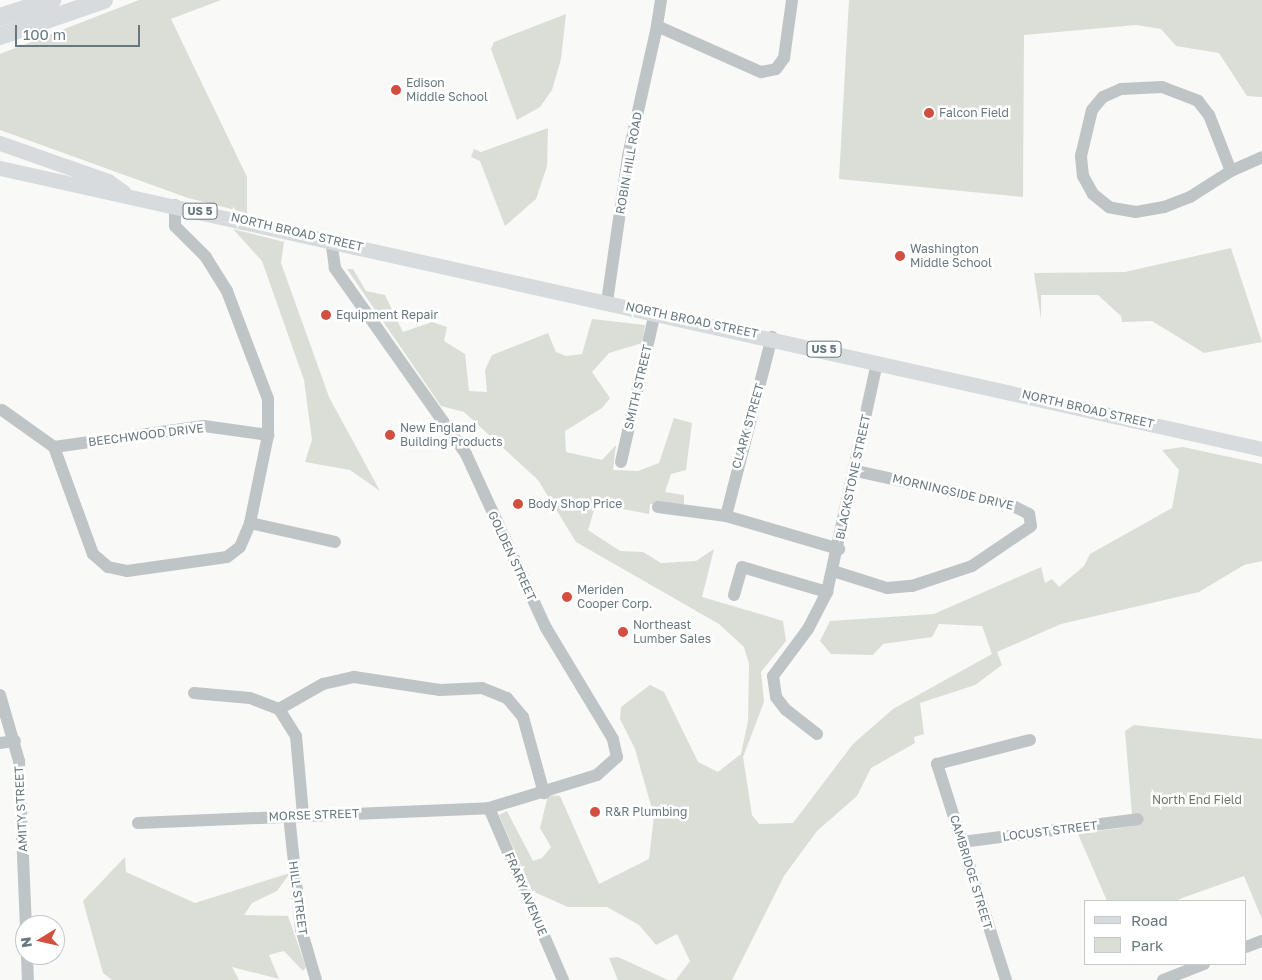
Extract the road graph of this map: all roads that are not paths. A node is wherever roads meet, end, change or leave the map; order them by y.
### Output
1 (52, 0) edge
2 (104, 0) edge
3 (661, 0) edge
4 (792, 0) edge
5 (0, 17) edge
6 (657, 26) junction
7 (0, 36) edge
8 (4, 145) edge
9 (1262, 157) edge
10 (1, 168) edge
11 (1231, 171) junction
12 (123, 192) junction
13 (175, 205) junction
14 (331, 239) junction
15 (607, 302) junction
16 (655, 312) junction
17 (772, 337) junction
18 (877, 362) junction
19 (2, 410) dead end
20 (268, 435) junction
21 (54, 446) junction
22 (1262, 449) edge
23 (621, 462) dead end
24 (856, 471) junction
25 (658, 506) dead end
26 (726, 516) junction
27 (250, 523) junction
28 (335, 542) dead end
29 (838, 549) junction
30 (833, 571) junction
31 (827, 592) junction
32 (734, 595) dead end
33 (194, 693) dead end
34 (0, 695) edge
35 (279, 709) junction
36 (817, 734) dead end
37 (1030, 740) dead end
38 (16, 741) junction
39 (0, 742) edge
40 (544, 792) junction
41 (489, 808) junction
42 (303, 814) junction
43 (289, 815) junction
44 (1138, 819) dead end
45 (138, 823) dead end
46 (962, 842) junction
47 (25, 915) edge
48 (1262, 941) edge
49 (1247, 947) edge
50 (27, 965) edge
51 (1202, 965) edge
52 (28, 980) edge
53 (316, 980) edge
54 (563, 980) edge
55 (1006, 980) edge
56 (1164, 980) edge

1 - 5 highway
2 - 7 highway
3 - 6 street, ROBIN HILL ROAD
4 - 6 street
6 - 15 street, ROBIN HILL ROAD
8 - 10 main road
8 - 12 main road, NORTH BROAD STREET / US 5
9 - 11 street
10 - 12 main road, NORTH BROAD STREET / US 5
11 - 11 street
12 - 13 main road, NORTH BROAD STREET / US 5
13 - 14 main road, NORTH BROAD STREET / US 5
13 - 20 street
14 - 15 main road, NORTH BROAD STREET / US 5
14 - 40 street, GOLDEN STREET
15 - 16 main road, NORTH BROAD STREET / US 5
16 - 17 main road, NORTH BROAD STREET / US 5
16 - 23 street, SMITH STREET
17 - 18 main road, NORTH BROAD STREET / US 5
17 - 26 street, CLARK STREET
18 - 22 main road, NORTH BROAD STREET / US 5
18 - 24 street, BLACKSTONE STREET
19 - 21 street
20 - 21 street, BEECHWOOD DRIVE
20 - 27 street
21 - 27 street
24 - 29 street, BLACKSTONE STREET
24 - 30 street, MORNINGSIDE DRIVE
25 - 26 street
26 - 29 street
27 - 28 street
29 - 30 street, BLACKSTONE STREET
30 - 31 street, BLACKSTONE STREET
31 - 32 street
31 - 36 street, BLACKSTONE STREET
33 - 35 street
34 - 38 street, AMITY STREET
35 - 40 street
35 - 42 street
37 - 46 street, CAMBRIDGE STREET
38 - 39 street
38 - 47 street, AMITY STREET
40 - 41 street, GOLDEN STREET
41 - 42 street, MORSE STREET
41 - 54 street, FRARY AVENUE
42 - 43 street, MORSE STREET
43 - 45 street, MORSE STREET
43 - 53 street, HILL STREET
44 - 46 street, LOCUST STREET
46 - 55 street, CAMBRIDGE STREET
48 - 49 street
50 - 52 street
51 - 56 street

